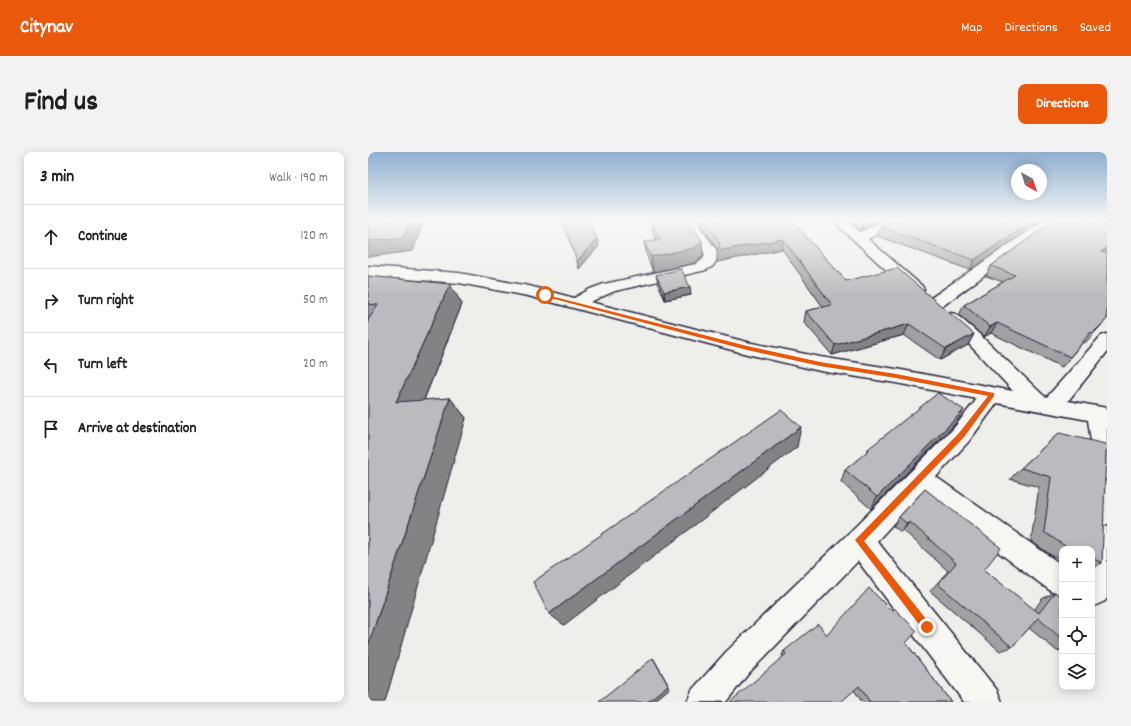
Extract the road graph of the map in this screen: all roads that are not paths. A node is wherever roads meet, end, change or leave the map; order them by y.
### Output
1 (706, 245) edge
2 (867, 245) edge
3 (1018, 245) edge
4 (368, 271) edge
5 (576, 303) junction
6 (934, 304) junction
7 (1107, 340) edge
8 (992, 394) junction
9 (1045, 404) junction
10 (1103, 415) edge
11 (1107, 470) edge
12 (919, 479) junction
13 (1107, 539) edge
14 (859, 540) junction
15 (1059, 580) edge
16 (1095, 591) edge
17 (704, 702) edge
18 (985, 702) edge

1 - 5 street
2 - 6 street
3 - 6 street
4 - 5 street
5 - 8 street
6 - 9 street
7 - 9 street
8 - 9 street
8 - 12 street
9 - 10 street
10 - 11 street
12 - 14 street
12 - 15 street
13 - 16 street
14 - 17 street
14 - 18 street

